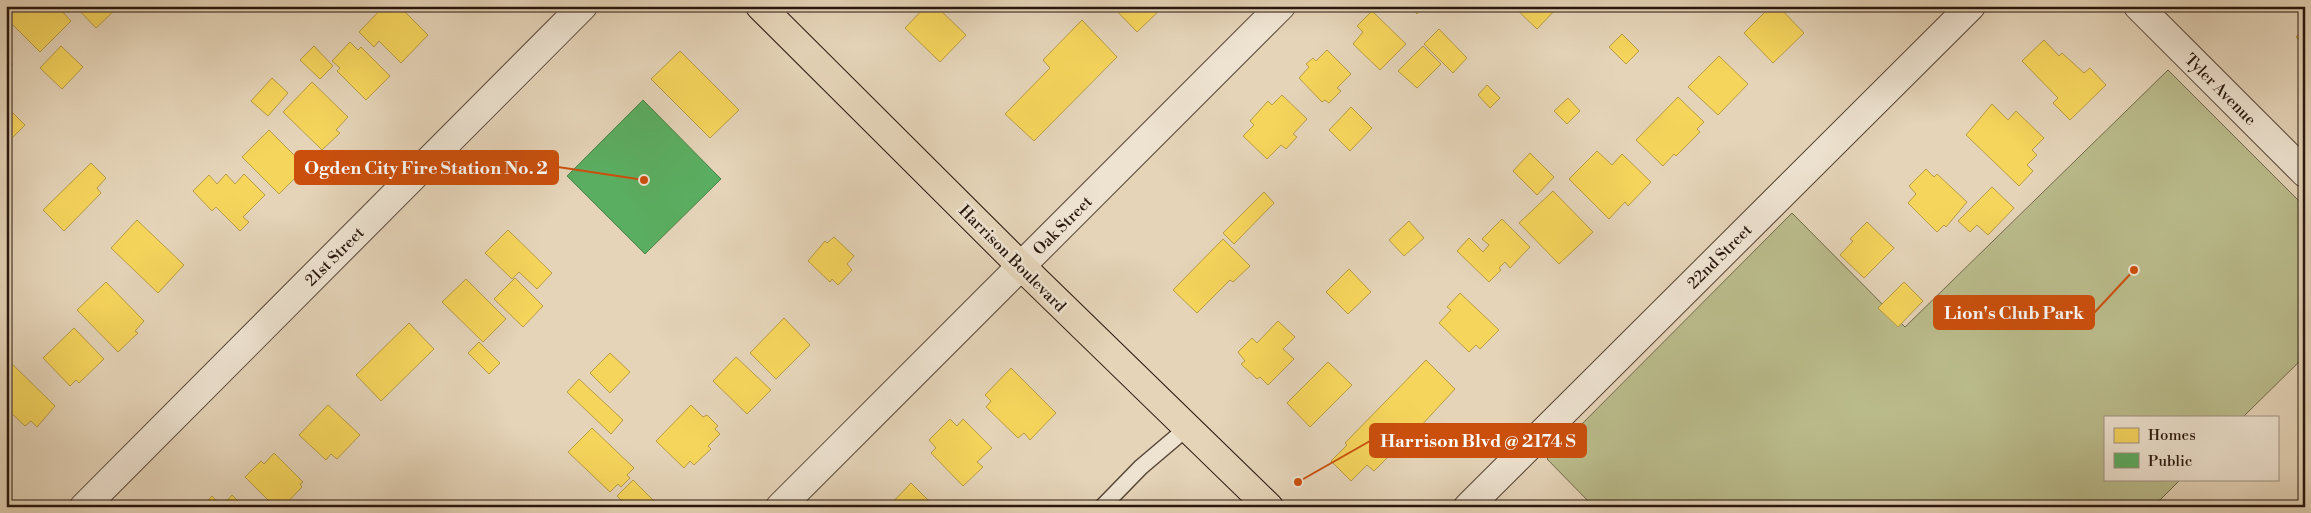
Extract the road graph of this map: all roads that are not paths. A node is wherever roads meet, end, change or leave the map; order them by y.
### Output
1 (583, 6) edge
2 (760, 6) edge
3 (1281, 6) edge
4 (1970, 6) edge
5 (2138, 6) edge
6 (2305, 172) edge
7 (1021, 266) junction
8 (1187, 428) junction
9 (84, 507) edge
10 (780, 507) edge
11 (1102, 507) edge
12 (1269, 507) edge
13 (1468, 507) edge

1 - 9 street, 21st Street
2 - 7 main road, Harrison Boulevard
3 - 7 street, Oak Street
4 - 13 street, 22nd Street
5 - 6 street, Tyler Avenue
7 - 8 main road, Harrison Boulevard
7 - 10 street, Oak Street
8 - 11 lane
8 - 12 main road, Harrison Boulevard

